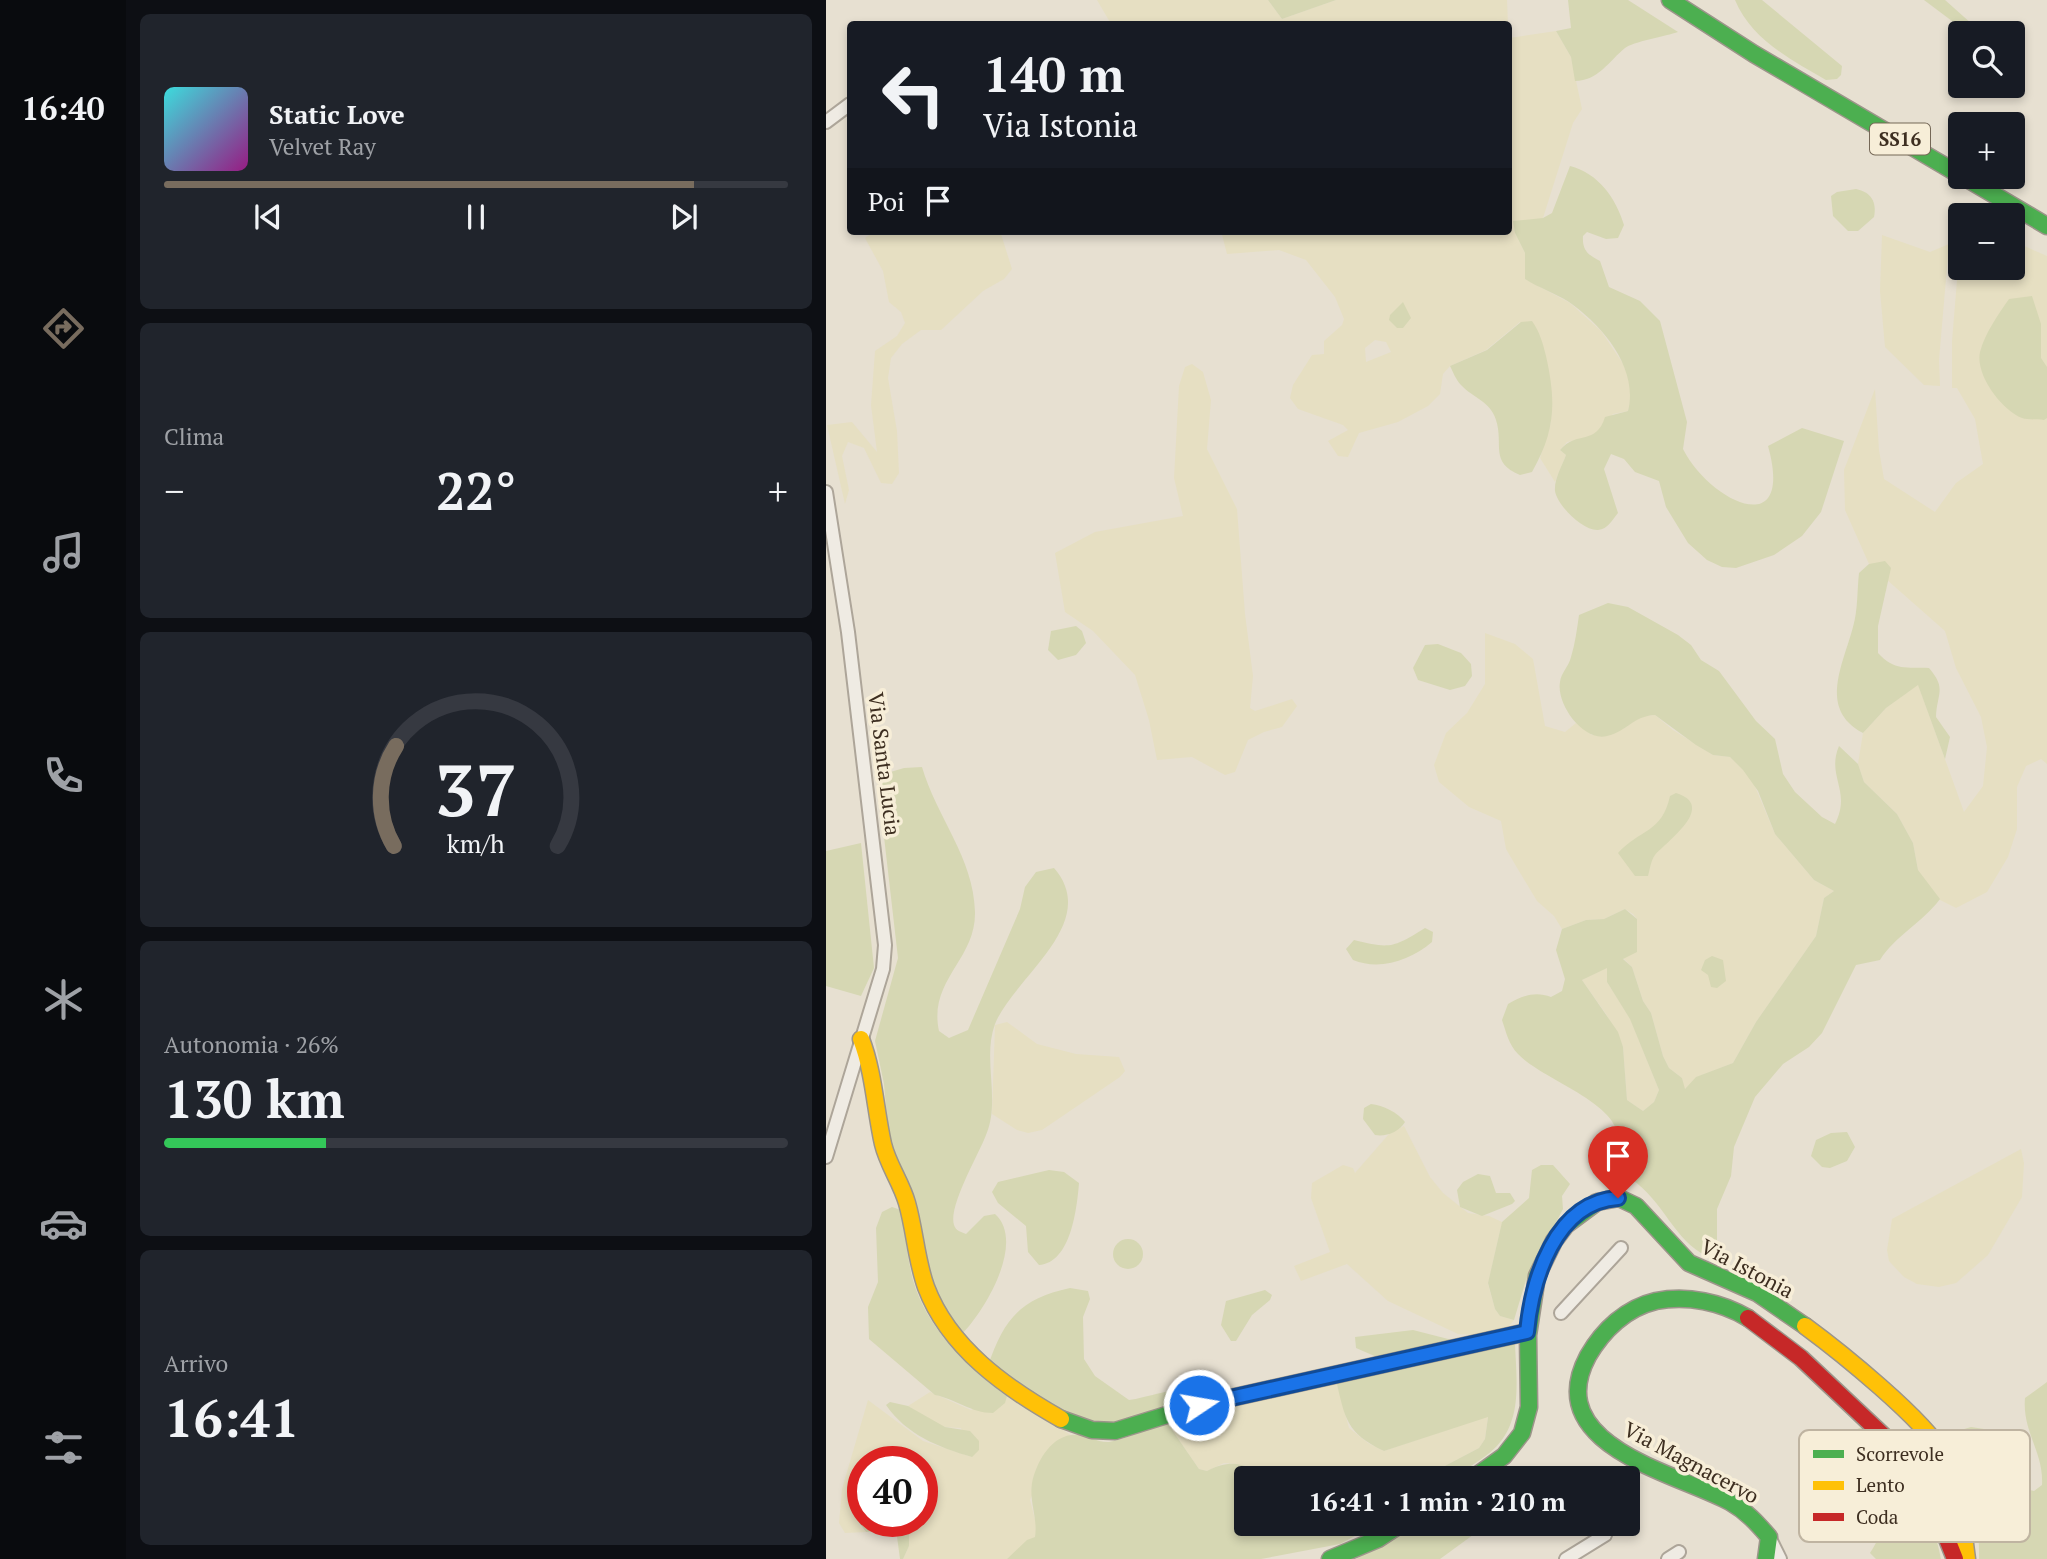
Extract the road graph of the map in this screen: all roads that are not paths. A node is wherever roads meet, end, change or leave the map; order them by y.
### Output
1 (1670, 0) edge
2 (847, 106) edge
3 (826, 122) edge
4 (1948, 168) edge
5 (1984, 189) edge
6 (2047, 226) edge
7 (826, 492) edge
8 (861, 1039) junction
9 (826, 1157) edge
10 (1621, 1248) dead end
11 (1561, 1312) dead end
12 (1527, 1332) junction
13 (1877, 1430) edge
14 (1922, 1430) edge
15 (1491, 1466) edge
16 (1383, 1536) edge
17 (1603, 1536) edge
18 (1769, 1537) junction
19 (1949, 1542) edge
20 (1330, 1559) edge
21 (1566, 1559) edge
22 (1766, 1559) edge
23 (1780, 1559) edge
24 (1955, 1559) edge

1 - 4 street, SS16
2 - 3 street
5 - 6 street, SS16
7 - 8 street, Via Santa Lucia
8 - 9 street, Via Santa Lucia
8 - 12 street
10 - 11 street
12 - 14 street, Via Istonia
12 - 15 street, Via Istonia
13 - 18 street, Via Magnacervo
16 - 20 street
17 - 21 street
18 - 22 street
18 - 23 street
19 - 24 street, Via Magnacervo

